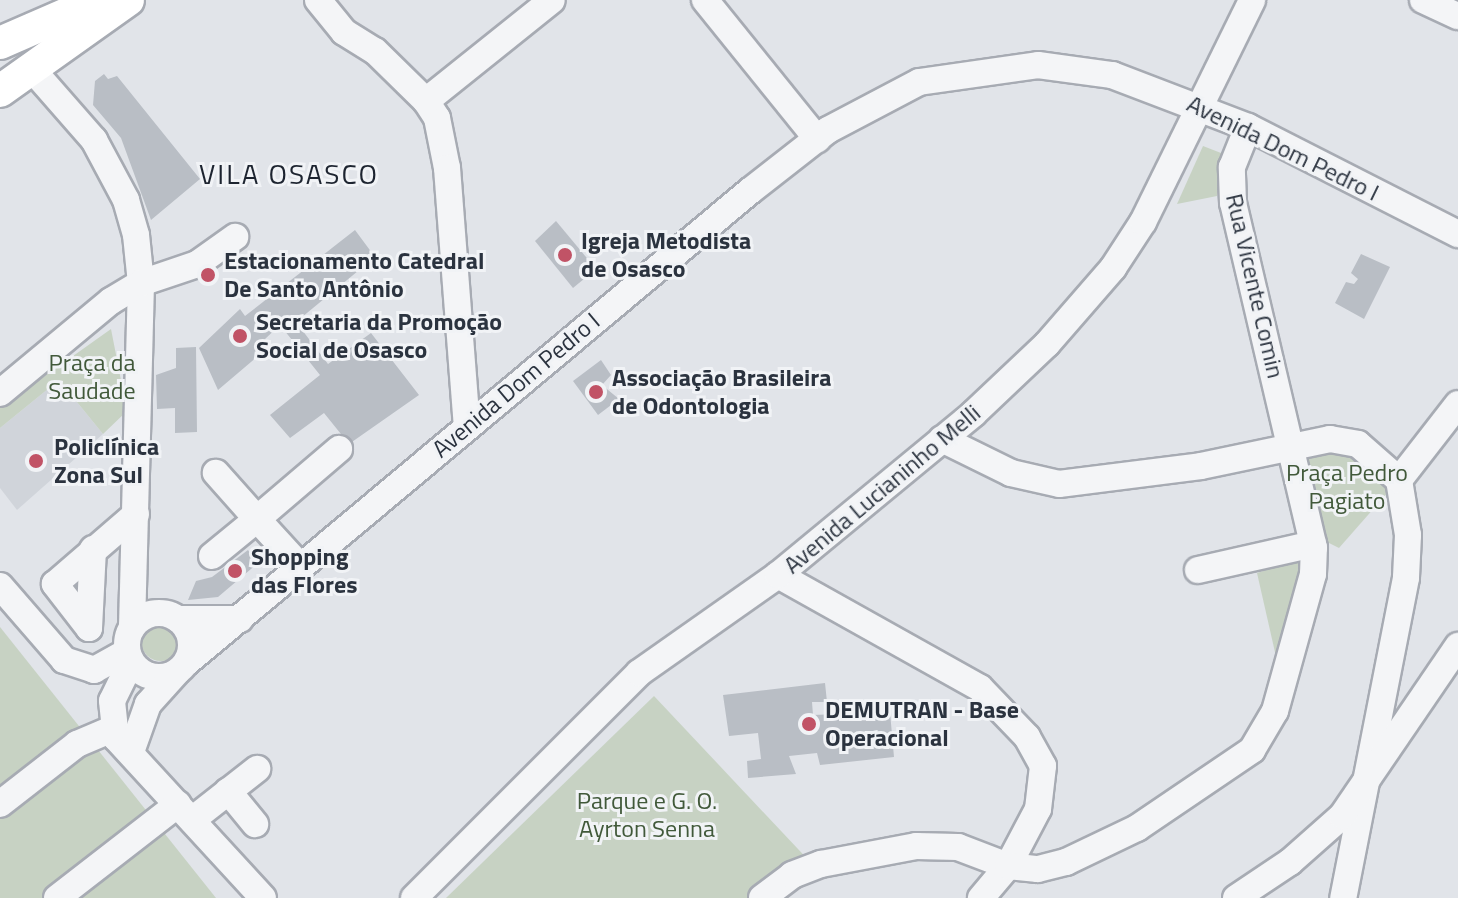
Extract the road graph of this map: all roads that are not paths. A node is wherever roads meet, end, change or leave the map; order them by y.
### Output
1 (128, 0) edge
2 (318, 0) edge
3 (338, 0) edge
4 (552, 0) edge
5 (705, 0) edge
6 (1252, 0) edge
7 (1423, 0) edge
8 (96, 2) edge
9 (1458, 16) edge
10 (0, 43) edge
11 (375, 51) junction
12 (15, 66) edge
13 (0, 91) edge
14 (426, 101) junction
15 (1200, 106) junction
16 (1248, 127) junction
17 (817, 139) junction
18 (1458, 234) edge
19 (235, 237) dead end
20 (141, 283) junction
21 (0, 393) edge
22 (1458, 404) edge
23 (467, 426) junction
24 (942, 439) junction
25 (1291, 447) junction
26 (339, 449) dead end
27 (216, 473) dead end
28 (1399, 480) junction
29 (136, 514) junction
30 (257, 519) junction
31 (1313, 544) junction
32 (93, 549) dead end
33 (212, 556) dead end
34 (135, 565) junction
35 (300, 566) junction
36 (1198, 570) dead end
37 (778, 575) junction
38 (0, 586) edge
39 (173, 616) junction
40 (240, 619) junction
41 (1458, 646) edge
42 (130, 647) junction
43 (181, 668) junction
44 (113, 729) junction
45 (131, 752) junction
46 (257, 769) dead end
47 (1365, 788) junction
48 (228, 791) junction
49 (0, 804) edge
50 (185, 812) junction
51 (255, 824) dead end
52 (1008, 866) junction
53 (57, 898) edge
54 (263, 898) edge
55 (414, 898) edge
56 (762, 898) edge
57 (981, 898) edge
58 (1236, 898) edge
59 (1343, 898) edge

1 - 12 main road
2 - 11 street
3 - 11 street
4 - 14 street
5 - 17 street
6 - 15 street, Avenida Lucianinho Melli
7 - 9 street
8 - 10 main road
11 - 14 street
12 - 13 main road
12 - 20 street
14 - 23 street
15 - 16 street, Avenida Dom Pedro I
15 - 17 street, Avenida Dom Pedro I
15 - 24 street, Avenida Lucianinho Melli
16 - 18 street, Avenida Dom Pedro I
16 - 25 street, Rua Vicente Comin
17 - 23 street, Avenida Dom Pedro I
19 - 20 street
20 - 21 street
20 - 29 street
22 - 28 street
23 - 35 street, Avenida Dom Pedro I
24 - 25 street
24 - 37 street, Avenida Lucianinho Melli
25 - 28 street
25 - 31 street, Rua Vicente Comin
26 - 30 street
27 - 30 street
28 - 47 street
29 - 32 street
29 - 34 street
30 - 33 street
30 - 35 street
31 - 36 street
31 - 52 street, Rua Vicente Comin
34 - 39 street
34 - 42 street
35 - 40 street, Avenida Dom Pedro I
37 - 52 street
37 - 55 street, Avenida Lucianinho Melli
38 - 42 street
39 - 40 street
39 - 42 street
39 - 43 street
40 - 43 street, Avenida Dom Pedro I
41 - 47 street
42 - 43 street
42 - 44 street
43 - 45 street, Avenida Dom Pedro I
44 - 45 street
44 - 49 street
45 - 50 street
46 - 48 street
47 - 58 street
47 - 59 street
48 - 50 street
48 - 51 street
50 - 53 street
50 - 54 street
52 - 56 street
52 - 57 street

